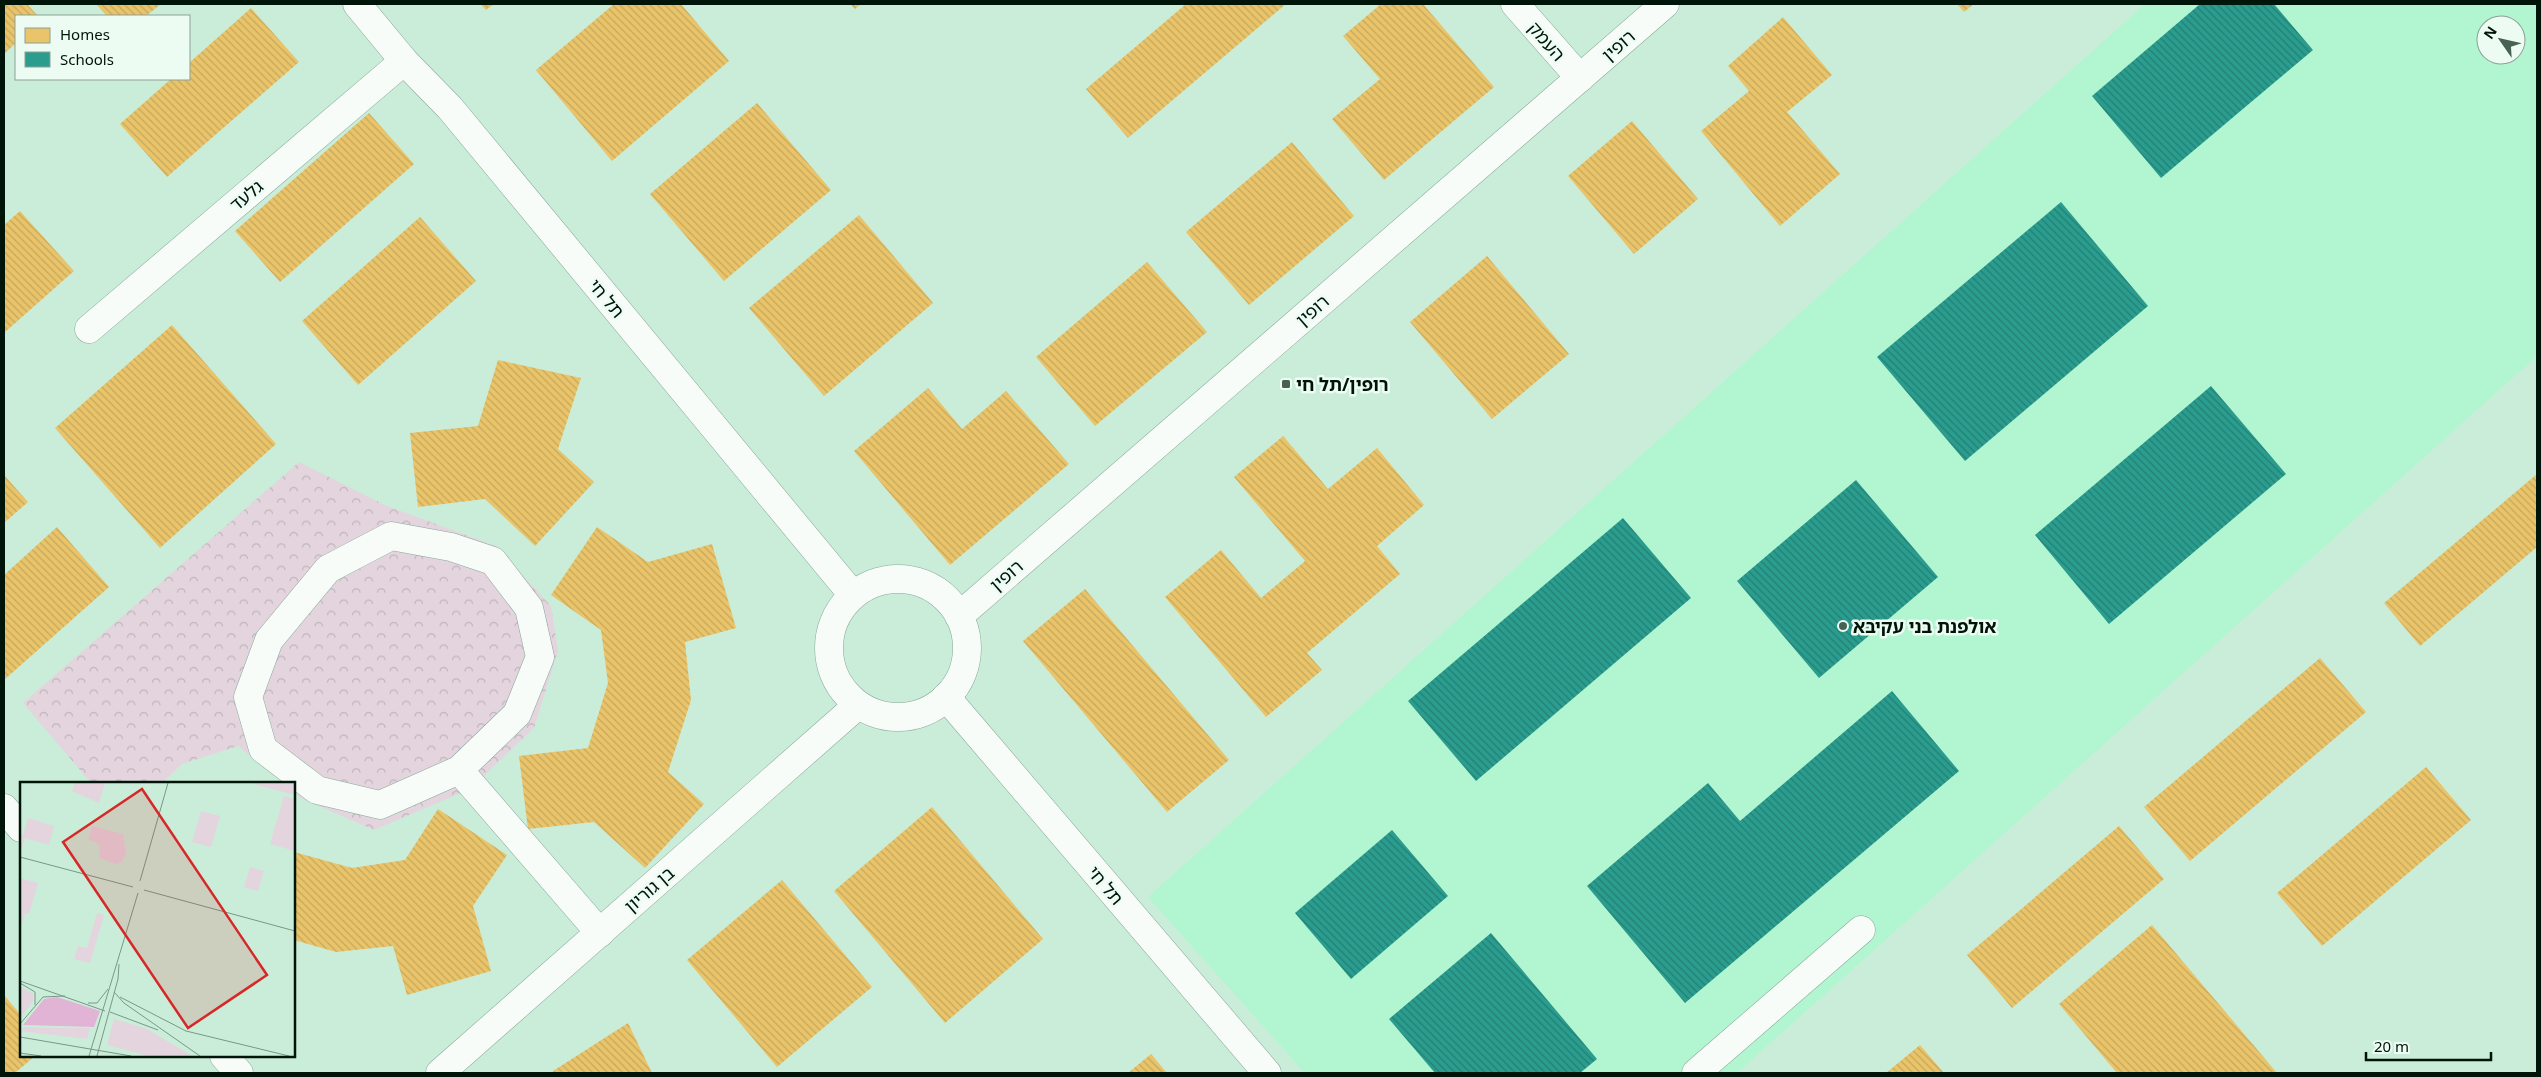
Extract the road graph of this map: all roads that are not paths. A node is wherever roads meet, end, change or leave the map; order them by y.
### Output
1 (357, 4) edge
2 (1515, 4) edge
3 (1665, 4) edge
4 (404, 61) junction
5 (1580, 78) junction
6 (89, 329) dead end
7 (854, 595) junction
8 (959, 616) junction
9 (946, 697) junction
10 (858, 705) junction
11 (459, 770) junction
12 (4, 808) edge
13 (20, 827) edge
14 (1860, 930) dead end
15 (600, 933) junction
16 (225, 1057) edge
17 (239, 1073) edge
18 (440, 1073) edge
19 (1267, 1073) edge
20 (1696, 1073) edge

1 - 4 street, תל חי
2 - 5 street, העמק
3 - 5 street, רופין
4 - 6 street, גלעד
4 - 7 street, תל חי
5 - 8 street, רופין
7 - 8 street
7 - 10 street
8 - 9 street
9 - 10 street
9 - 19 street, תל חי
10 - 15 street, בן גוריון
11 - 11 street
11 - 15 street
12 - 13 street
14 - 20 street
15 - 18 street, בן גוריון
16 - 17 street

